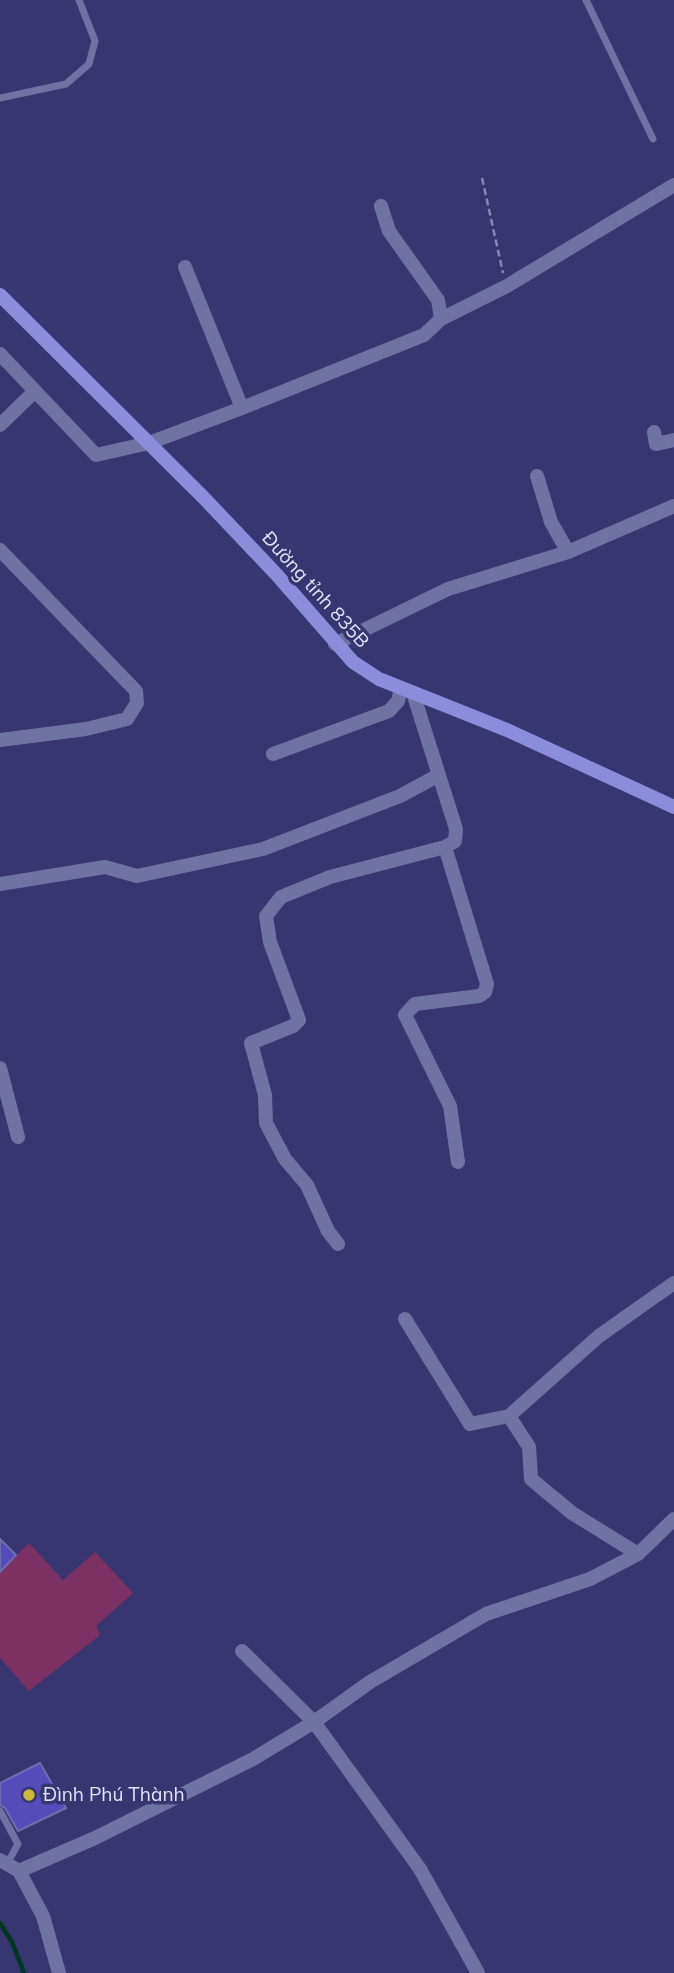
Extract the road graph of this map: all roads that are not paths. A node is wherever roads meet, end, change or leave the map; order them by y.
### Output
1 (79, 0) edge
2 (586, 0) edge
3 (0, 98) edge
4 (653, 139) dead end
5 (674, 185) edge
6 (381, 206) dead end
7 (185, 267) dead end
8 (0, 295) edge
9 (441, 319) junction
10 (0, 354) edge
11 (35, 391) junction
12 (242, 408) junction
13 (0, 425) edge
14 (654, 432) dead end
15 (674, 439) edge
16 (149, 443) junction
17 (537, 476) dead end
18 (674, 506) edge
19 (0, 550) edge
20 (568, 552) junction
21 (335, 644) junction
22 (407, 690) junction
23 (0, 740) edge
24 (273, 754) dead end
25 (439, 775) junction
26 (674, 807) edge
27 (445, 847) junction
28 (0, 884) edge
29 (0, 1068) edge
30 (18, 1137) dead end
31 (458, 1163) dead end
32 (338, 1244) dead end
33 (674, 1283) edge
34 (405, 1319) dead end
35 (509, 1416) junction
36 (674, 1519) edge
37 (638, 1554) junction
38 (242, 1651) dead end
39 (314, 1722) junction
40 (0, 1811) edge
41 (9, 1865) edge
42 (58, 1973) edge
43 (478, 1973) edge

1 - 3 lane
2 - 4 lane
5 - 9 street
6 - 9 street
7 - 12 street
8 - 16 main road, Đường tỉnh 835B
9 - 12 street
10 - 11 street
11 - 13 street
11 - 16 street
12 - 16 street
14 - 15 street
16 - 21 main road, Đường tỉnh 835B
17 - 20 street
18 - 20 street
19 - 23 street
20 - 21 street
21 - 22 main road, Đường tỉnh 835B
22 - 24 street
22 - 25 street
22 - 26 main road, Đường tỉnh 835B
25 - 27 street
25 - 28 street
27 - 31 street
27 - 32 street
29 - 30 street
33 - 35 street
34 - 35 street
35 - 37 street
36 - 37 street
37 - 39 street
38 - 39 street
39 - 41 street
39 - 43 street
40 - 41 lane
41 - 42 street

